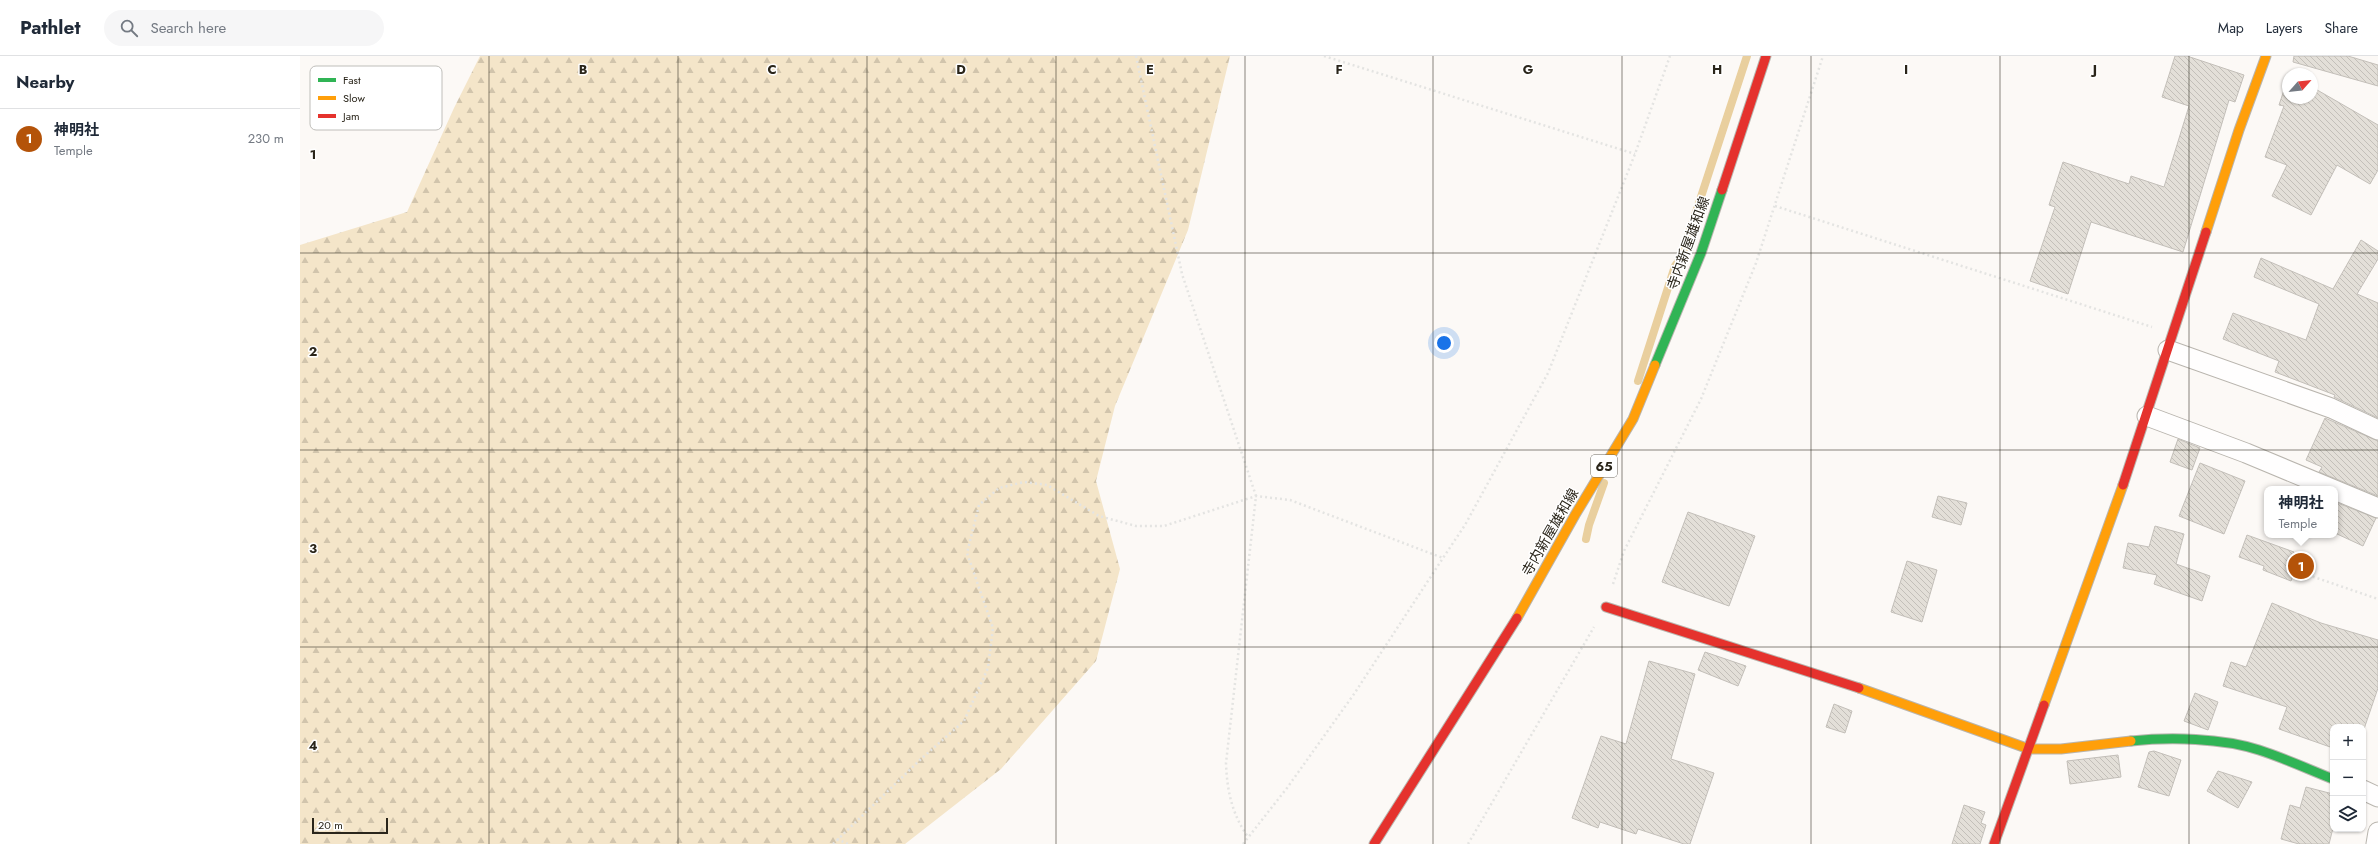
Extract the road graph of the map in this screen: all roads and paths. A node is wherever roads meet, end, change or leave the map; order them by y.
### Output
1 (1136, 56) edge
2 (1324, 56) edge
3 (1670, 56) edge
4 (1766, 56) edge
5 (1824, 56) edge
6 (2266, 56) edge
7 (1635, 154) junction
8 (1775, 206) junction
9 (2171, 342) junction
10 (2147, 416) junction
11 (2378, 430) edge
12 (2326, 486) edge
13 (2338, 491) edge
14 (1256, 496) junction
15 (2378, 508) edge
16 (1443, 558) junction
17 (2308, 575) dead end
18 (2378, 600) edge
19 (1606, 607) junction
20 (2029, 749) junction
21 (2330, 777) edge
22 (2366, 791) edge
23 (2378, 797) edge
24 (2378, 832) edge
25 (1248, 837) junction
26 (837, 839) junction
27 (833, 844) edge
28 (848, 844) edge
29 (1243, 844) edge
30 (1374, 844) edge
31 (1468, 844) edge
32 (1994, 844) edge
33 (2376, 844) edge

1 - 14 path
2 - 7 path
3 - 7 path
4 - 30 street, 寺内新屋雄和線 / 65
5 - 8 path
6 - 9 street
7 - 16 path
8 - 9 path
8 - 19 path
9 - 10 street
9 - 11 street
10 - 12 street
10 - 20 street
13 - 15 street
14 - 16 path
14 - 25 path
14 - 26 path
16 - 25 path
17 - 18 path
19 - 20 street
19 - 31 path
20 - 21 street
20 - 32 street
22 - 23 street
24 - 33 street
25 - 29 path
26 - 27 path
26 - 28 path

